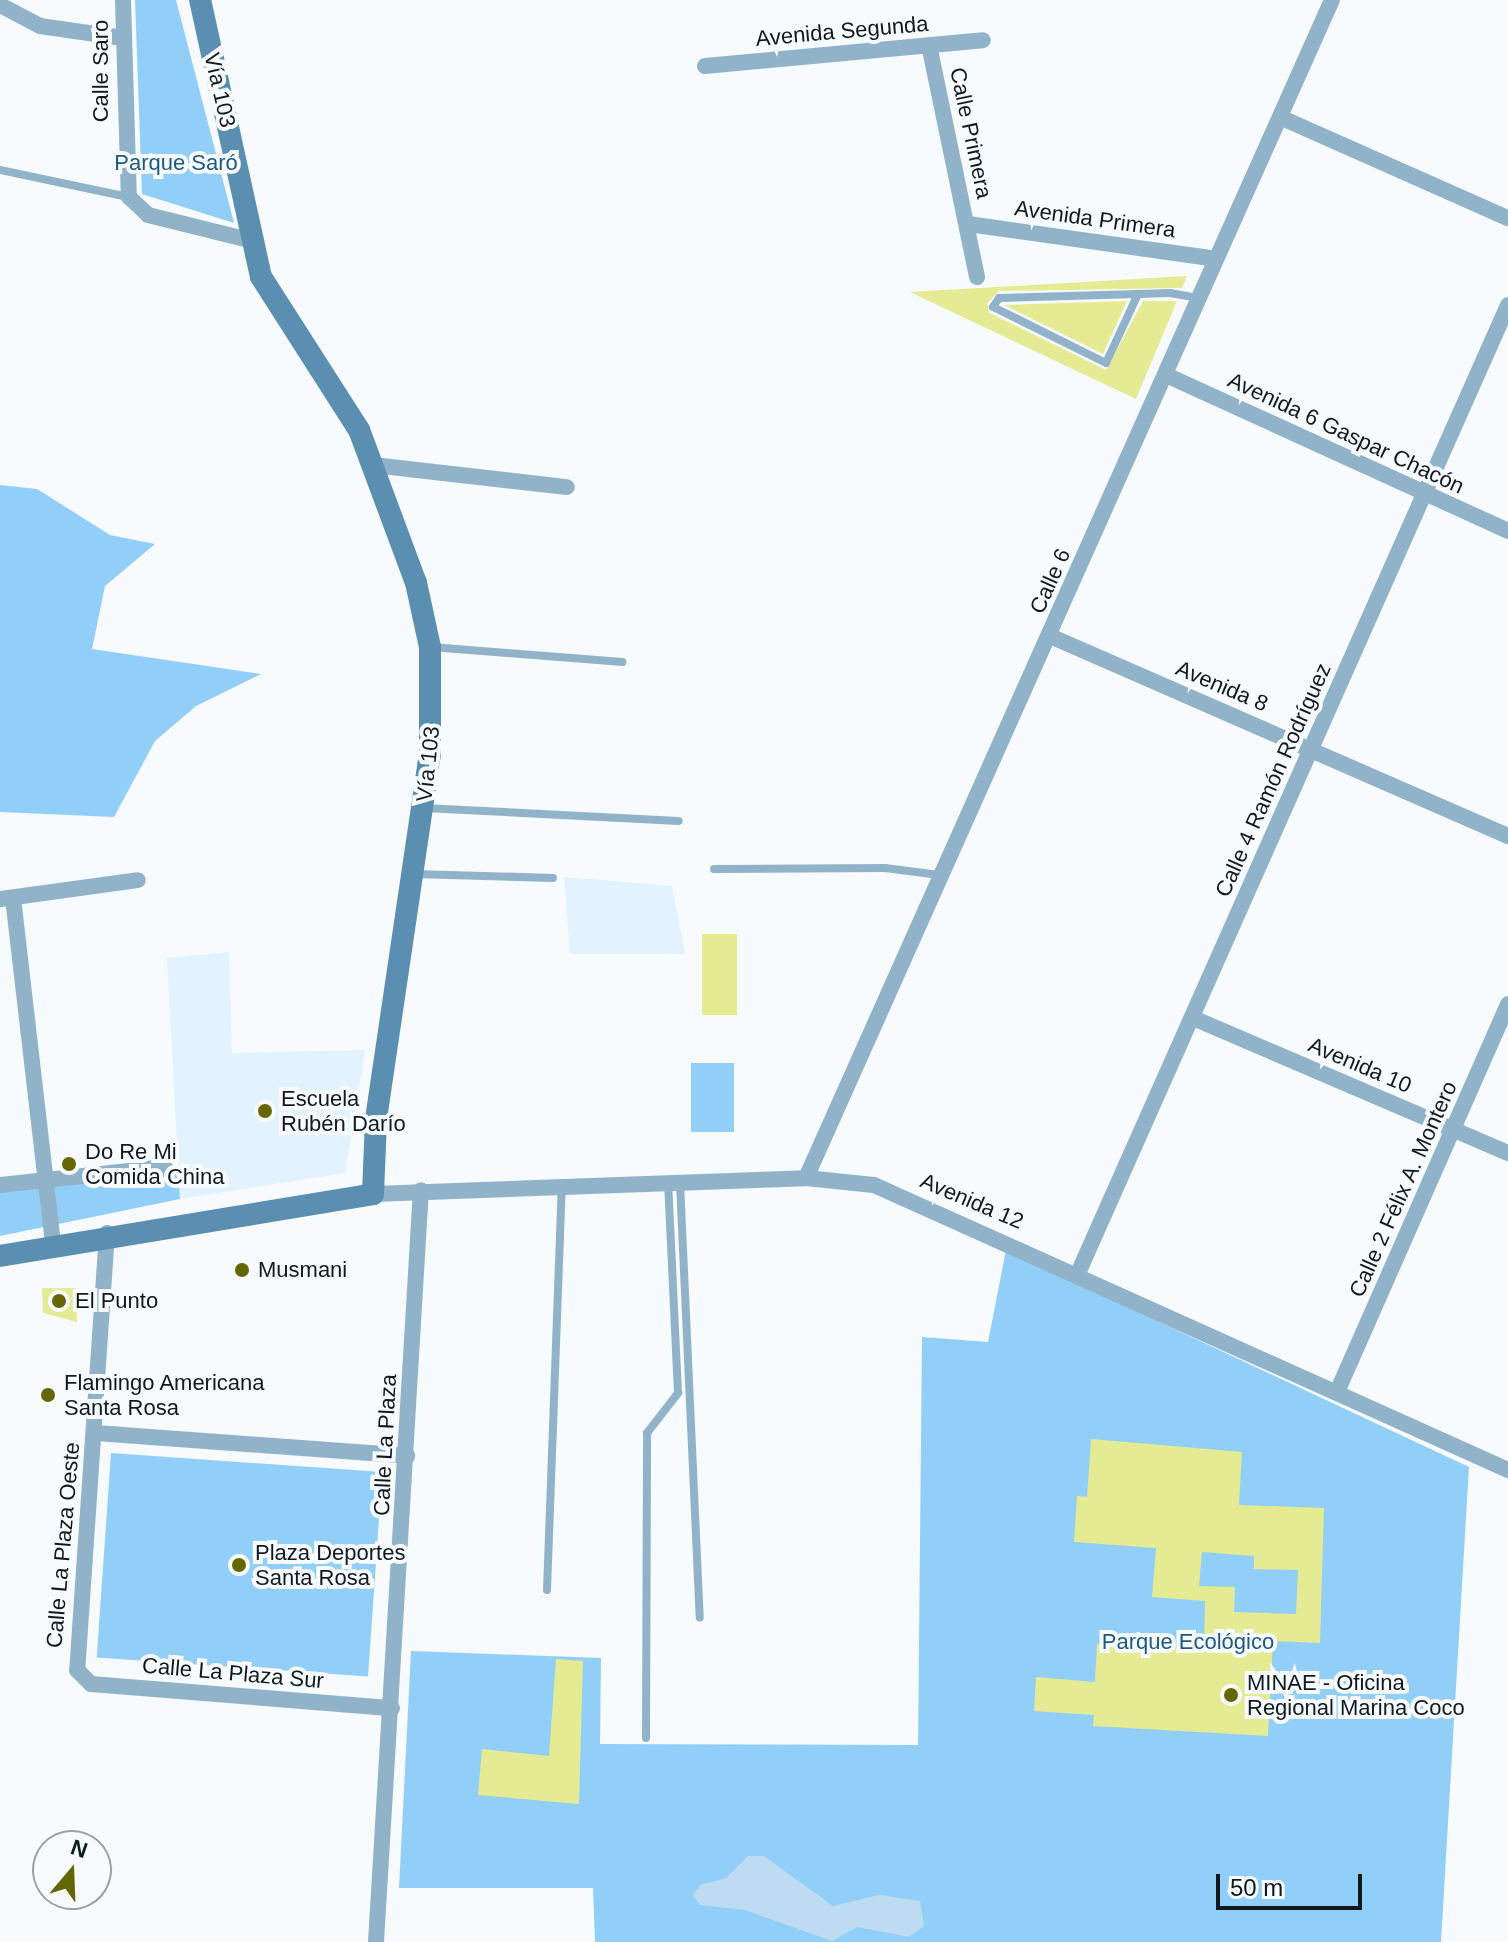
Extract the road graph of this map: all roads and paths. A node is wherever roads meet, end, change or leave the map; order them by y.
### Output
1 (123, 0) edge
2 (200, 0) edge
3 (1332, 0) edge
4 (0, 5) edge
5 (123, 38) junction
6 (983, 40) dead end
7 (929, 45) junction
8 (705, 66) dead end
9 (1282, 118) junction
10 (0, 170) edge
11 (129, 197) junction
12 (1508, 218) edge
13 (968, 224) junction
14 (253, 241) junction
15 (1216, 259) junction
16 (977, 277) dead end
17 (1138, 294) junction
18 (1198, 298) junction
19 (1508, 305) edge
20 (1166, 375) junction
21 (373, 465) junction
22 (567, 487) dead end
23 (1423, 494) junction
24 (1508, 531) edge
25 (1050, 636) junction
26 (430, 647) junction
27 (622, 662) dead end
28 (1311, 748) junction
29 (423, 808) junction
30 (679, 821) dead end
31 (1508, 836) edge
32 (714, 869) dead end
33 (412, 874) junction
34 (943, 876) junction
35 (553, 878) dead end
36 (138, 880) dead end
37 (6, 899) edge
38 (1508, 1004) edge
39 (1193, 1018) junction
40 (1454, 1128) junction
41 (1508, 1153) edge
42 (165, 1167) dead end
43 (806, 1178) junction
44 (44, 1179) junction
45 (674, 1182) junction
46 (0, 1185) edge
47 (562, 1185) junction
48 (421, 1190) junction
49 (373, 1194) junction
50 (107, 1233) junction
51 (53, 1245) junction
52 (0, 1256) edge
53 (1079, 1271) junction
54 (1337, 1392) junction
55 (96, 1433) junction
56 (407, 1456) junction
57 (1508, 1470) edge
58 (547, 1590) dead end
59 (700, 1618) dead end
60 (77, 1670) joint
61 (392, 1708) junction
62 (646, 1738) dead end
63 (376, 1942) edge

1 - 5 street, Calle Saro
2 - 14 main road, Vía 103
3 - 9 street, Calle 6
4 - 5 street
5 - 11 street, Calle Saro
6 - 7 street, Avenida Segunda
7 - 8 street, Avenida Segunda
7 - 13 street, Calle Primera
9 - 12 street
9 - 15 street, Calle 6
10 - 11 lane
11 - 14 street
13 - 15 street, Avenida Primera
13 - 16 street, Calle Primera
14 - 21 main road, Vía 103
15 - 18 street, Calle 6
17 - 17 lane
17 - 18 lane
18 - 20 street, Calle 6
19 - 23 street, Calle 4 Ramón Rodríguez
20 - 23 street, Avenida 6 Gaspar Chacón
20 - 25 street, Calle 6
21 - 22 street
21 - 26 main road, Vía 103
23 - 24 street, Avenida 6 Gaspar Chacón
23 - 28 street, Calle 4 Ramón Rodríguez
25 - 28 street, Avenida 8
25 - 34 street, Calle 6
26 - 27 lane
26 - 29 main road, Vía 103
28 - 31 street, Avenida 8
28 - 39 street, Calle 4 Ramón Rodríguez
29 - 30 lane
29 - 33 main road, Vía 103
32 - 34 lane
33 - 35 lane
33 - 49 main road, Vía 103
34 - 43 street, Calle 6
36 - 37 street
37 - 44 street
38 - 40 street, Calle 2 Félix A. Montero
39 - 40 street, Avenida 10
39 - 53 street, Calle 4 Ramón Rodríguez
40 - 41 street, Avenida 10
40 - 54 street, Calle 2 Félix A. Montero
42 - 44 street
43 - 45 street, Avenida 12
43 - 53 street, Avenida 12
44 - 46 street
44 - 51 street
45 - 47 street, Avenida 12
45 - 59 lane
45 - 62 lane
47 - 48 street, Avenida 12
47 - 58 lane
48 - 49 street, Avenida 12
48 - 56 street, Calle La Plaza
49 - 50 main road
50 - 51 main road
50 - 55 street, Calle La Plaza Oeste
51 - 52 main road
53 - 54 street, Avenida 12
54 - 57 street, Avenida 12
55 - 56 street
55 - 60 street, Calle La Plaza Oeste
56 - 61 street, Calle La Plaza
60 - 61 street, Calle La Plaza Sur
61 - 63 street, Calle La Plaza

